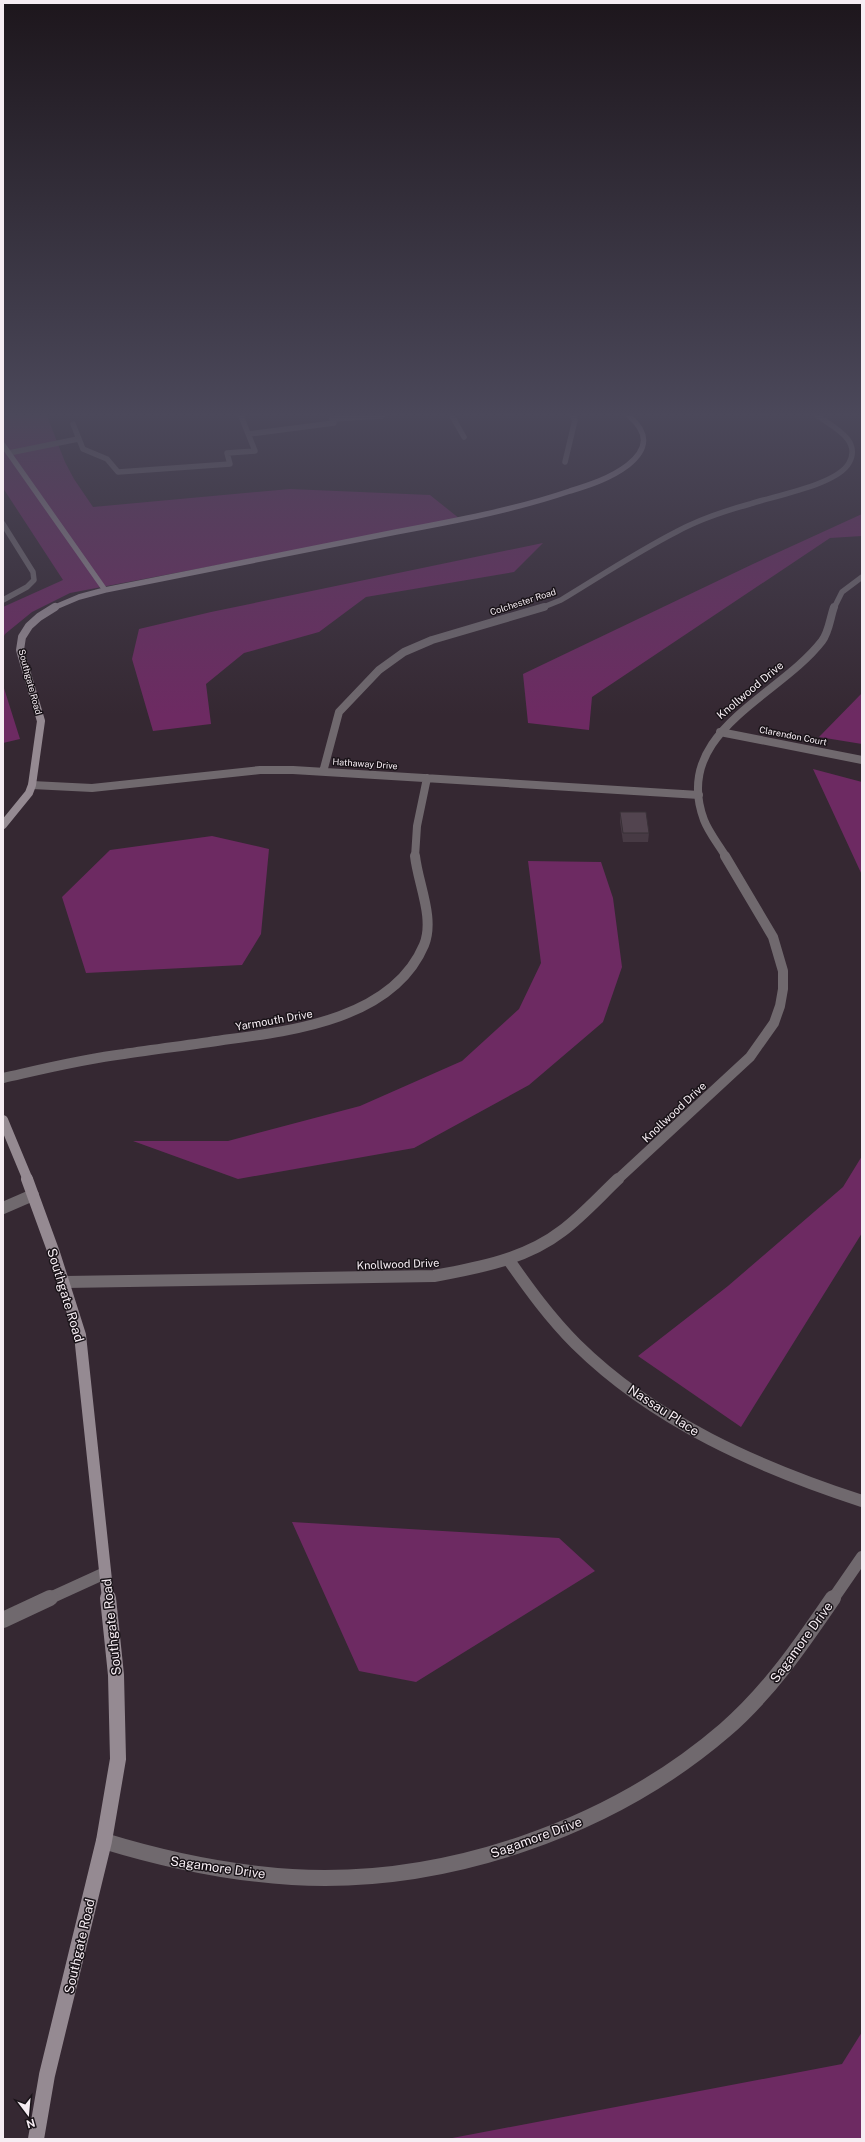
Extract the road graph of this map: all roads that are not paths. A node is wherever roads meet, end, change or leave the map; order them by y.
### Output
1 (53, 516) edge
2 (476, 516) edge
3 (717, 516) edge
4 (3, 524) edge
5 (862, 577) edge
6 (105, 590) junction
7 (3, 600) edge
8 (720, 732) junction
9 (862, 760) edge
10 (322, 772) junction
11 (427, 778) junction
12 (32, 785) junction
13 (699, 796) junction
14 (3, 825) edge
15 (3, 1078) edge
16 (3, 1120) edge
17 (33, 1195) junction
18 (3, 1208) edge
19 (508, 1259) junction
20 (65, 1282) junction
21 (862, 1501) edge
22 (862, 1557) edge
23 (105, 1573) junction
24 (3, 1620) edge
25 (104, 1841) junction
26 (36, 2139) edge

1 - 6 street
2 - 6 street, Southgate Road
3 - 10 street, Colchester Road
4 - 7 street
5 - 8 street, Knollwood Drive
6 - 12 street, Southgate Road
8 - 9 street, Clarendon Court
8 - 13 street, Knollwood Drive
10 - 11 street, Hathaway Drive
10 - 12 street, Hathaway Drive
11 - 13 street, Hathaway Drive
11 - 15 street, Yarmouth Drive
12 - 14 street, Southgate Road
13 - 19 street, Knollwood Drive
16 - 17 street, Southgate Road
17 - 18 street
17 - 20 street, Southgate Road
19 - 20 street, Knollwood Drive
19 - 21 street, Nassau Place
20 - 23 street, Southgate Road
22 - 25 street, Sagamore Drive
23 - 24 street
23 - 25 street, Southgate Road
25 - 26 street, Southgate Road

